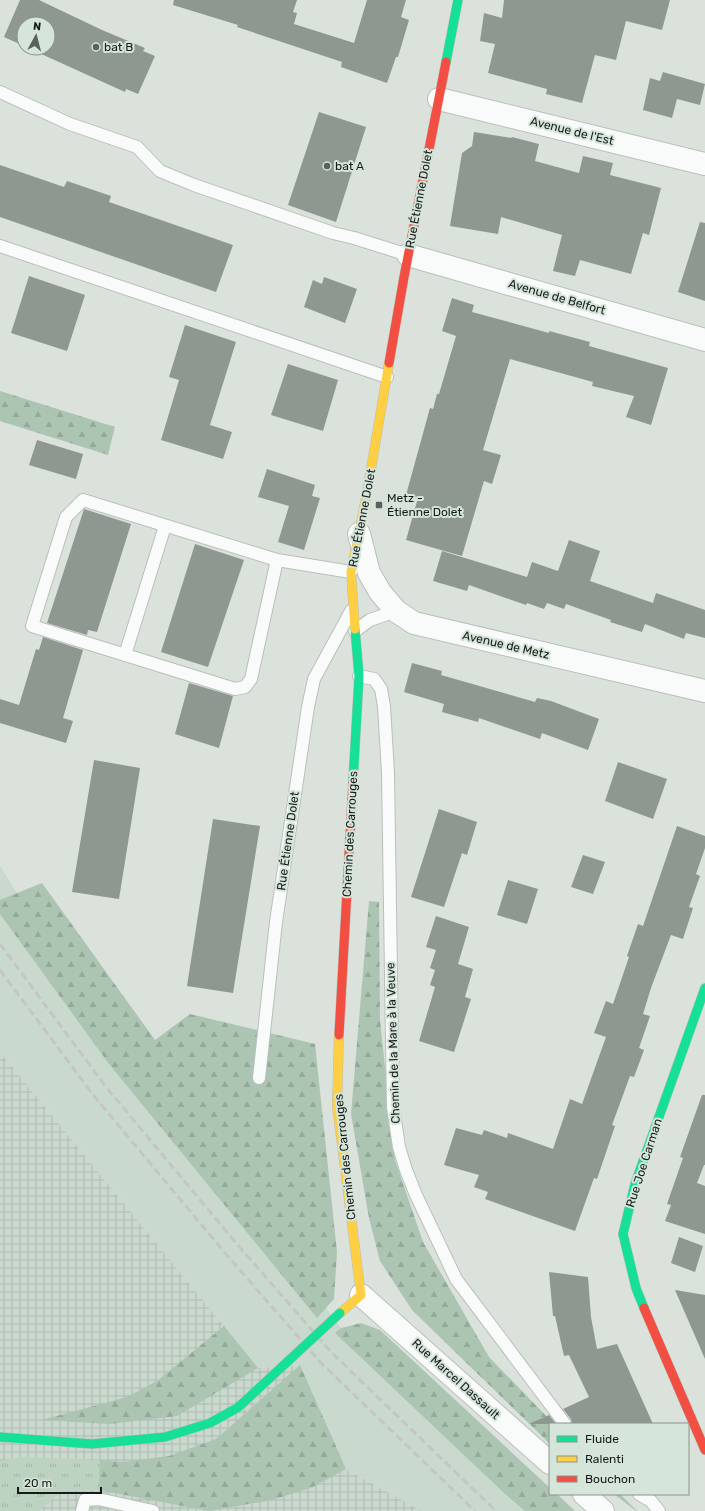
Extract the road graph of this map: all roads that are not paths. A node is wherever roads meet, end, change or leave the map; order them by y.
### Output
1 (458, 0) edge
2 (0, 92) edge
3 (439, 99) junction
4 (705, 164) edge
5 (0, 246) edge
6 (408, 255) junction
7 (705, 340) edge
8 (387, 377) junction
9 (165, 526) junction
10 (359, 534) junction
11 (277, 560) junction
12 (351, 572) junction
13 (353, 609) junction
14 (396, 611) junction
15 (355, 631) junction
16 (125, 655) junction
17 (359, 676) junction
18 (705, 691) edge
19 (705, 988) edge
20 (259, 1078) dead end
21 (361, 1294) junction
22 (564, 1423) edge
23 (0, 1436) edge
24 (705, 1450) edge
25 (549, 1462) edge
26 (585, 1495) edge
27 (641, 1495) edge
28 (82, 1511) edge
29 (153, 1511) edge
30 (602, 1511) edge
31 (659, 1511) edge

1 - 3 street, Rue Étienne Dolet
2 - 6 lane
3 - 4 street, Avenue de l'Est
3 - 6 street, Rue Étienne Dolet
5 - 8 lane
6 - 7 street, Avenue de Belfort
6 - 8 street, Rue Étienne Dolet
8 - 10 street, Rue Étienne Dolet
9 - 11 lane
9 - 16 lane
9 - 16 lane
10 - 12 street, Rue Étienne Dolet
10 - 14 street, Avenue de Metz
11 - 12 lane
11 - 16 lane
12 - 13 street, Rue Étienne Dolet
13 - 15 street, Chemin des Carrouges
13 - 20 lane, Rue Étienne Dolet
14 - 15 lane
14 - 18 street, Avenue de Metz
15 - 17 street, Chemin des Carrouges
17 - 21 street, Chemin des Carrouges
17 - 22 lane, Chemin de la Mare à la Veuve
19 - 24 street, Rue Joe Carman
21 - 23 street, bridge
21 - 25 street, Rue Marcel Dassault
26 - 30 street
27 - 31 lane
28 - 29 lane

